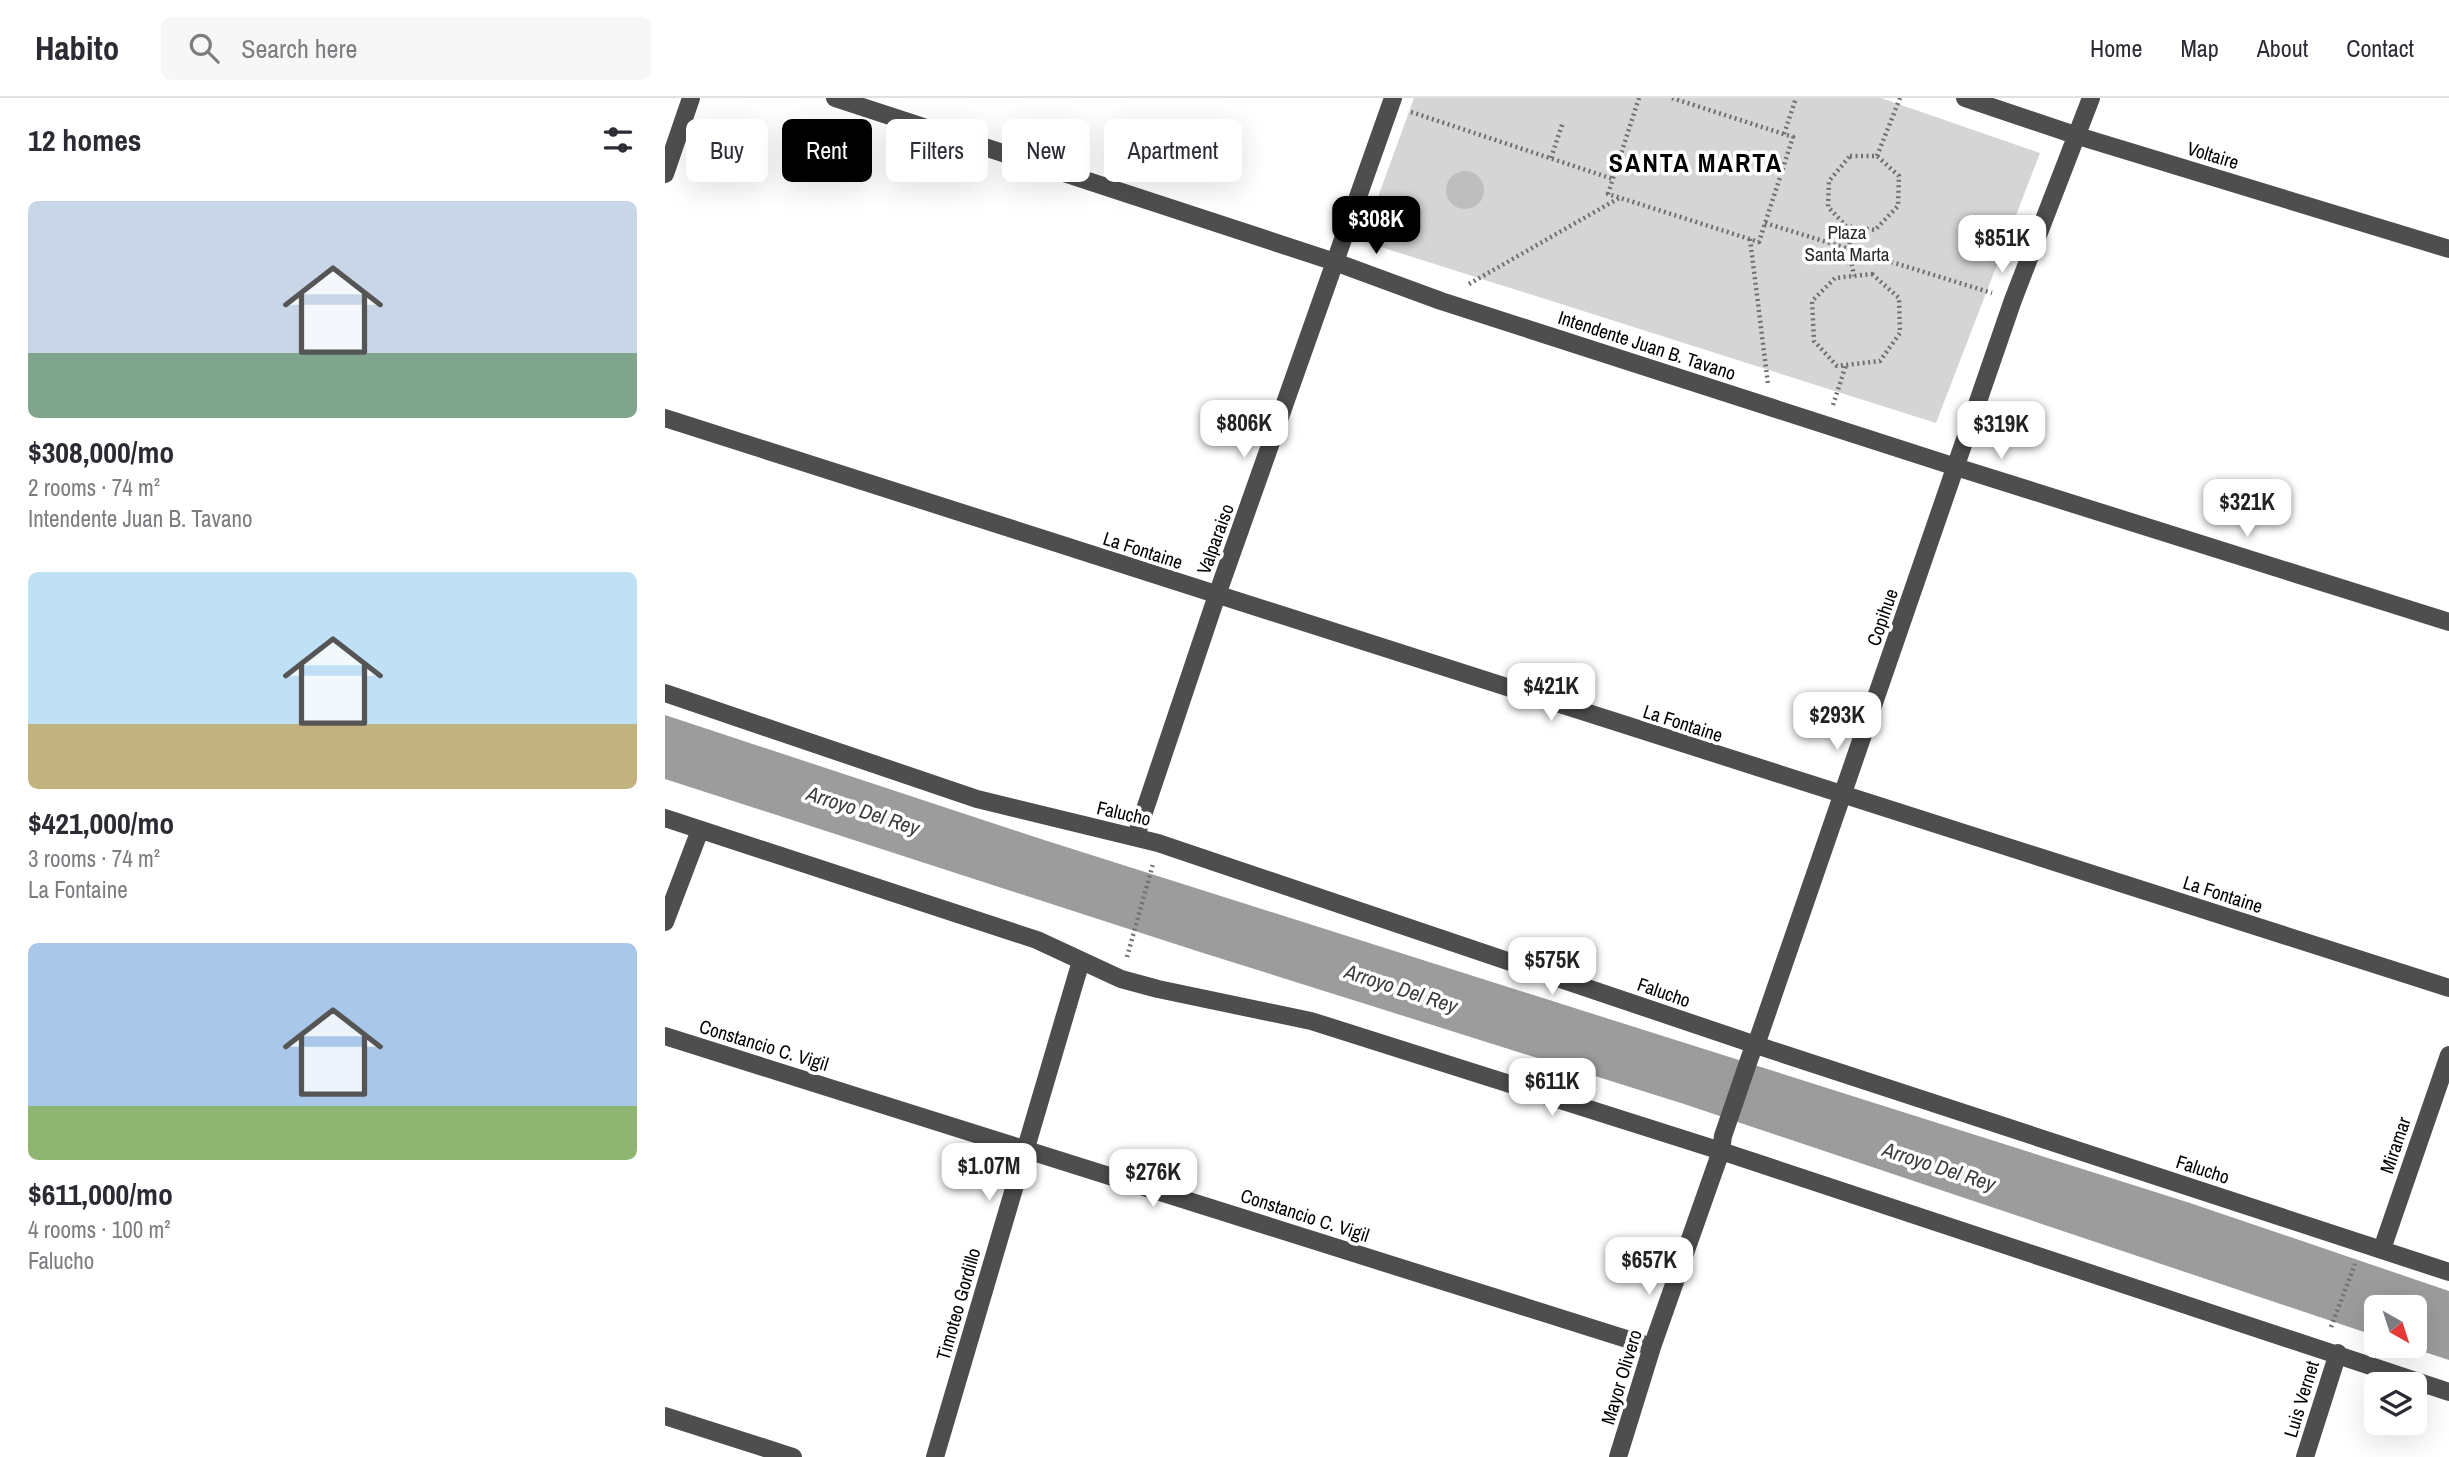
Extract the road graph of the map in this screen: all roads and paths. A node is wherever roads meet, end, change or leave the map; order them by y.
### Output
1 (691, 98) edge
2 (835, 98) edge
3 (1639, 98) edge
4 (1672, 98) edge
5 (1796, 98) edge
6 (1900, 98) edge
7 (1965, 98) edge
8 (2091, 98) edge
9 (1392, 102) edge
10 (1563, 122) dead end
11 (1784, 134) junction
12 (2078, 136) junction
13 (1877, 156) junction
14 (1551, 158) junction
15 (665, 174) edge
16 (1613, 178) junction
17 (1620, 198) junction
18 (1765, 223) junction
19 (1852, 226) junction
20 (1749, 239) junction
21 (1849, 249) junction
22 (2449, 249) edge
23 (1335, 262) junction
24 (1854, 275) junction
25 (1441, 300) junction
26 (2013, 300) junction
27 (1846, 365) junction
28 (1771, 407) junction
29 (665, 418) edge
30 (1826, 425) junction
31 (1956, 467) junction
32 (1217, 596) junction
33 (2449, 622) edge
34 (665, 693) edge
35 (1843, 796) junction
36 (665, 818) edge
37 (700, 830) junction
38 (1136, 836) junction
39 (1151, 870) dead end
40 (665, 922) edge
41 (1131, 945) dead end
42 (1081, 961) junction
43 (2449, 988) edge
44 (665, 1036) edge
45 (1753, 1050) junction
46 (2449, 1055) edge
47 (1722, 1144) junction
48 (1024, 1149) junction
49 (2382, 1249) junction
50 (2358, 1254) dead end
51 (2449, 1272) edge
52 (2332, 1326) dead end
53 (1651, 1347) junction
54 (2338, 1353) junction
55 (2449, 1392) edge
56 (665, 1416) edge
57 (793, 1457) edge
58 (935, 1457) edge
59 (1618, 1457) edge
60 (2305, 1457) edge

1 - 15 street
2 - 23 street, Intendente Juan B. Tavano
3 - 16 path
4 - 11 path
5 - 11 path
6 - 13 path
7 - 12 street, Voltaire
8 - 12 street, Copihue
9 - 14 path
9 - 23 street, Valparaiso
10 - 14 path
11 - 18 path
12 - 22 street, Voltaire
12 - 26 street, Copihue
13 - 19 path
13 - 19 path
14 - 16 path
16 - 17 path
17 - 20 path
17 - 25 path
18 - 20 path
18 - 21 path
19 - 21 path
20 - 28 path
21 - 24 path
21 - 26 path
23 - 25 street, Intendente Juan B. Tavano
23 - 32 street, Valparaiso
24 - 27 path
24 - 27 path
25 - 28 street, Intendente Juan B. Tavano
26 - 31 street, Copihue
27 - 30 path
28 - 30 street, Intendente Juan B. Tavano
29 - 32 street, La Fontaine
30 - 31 street, Intendente Juan B. Tavano
31 - 33 street, Intendente Juan B. Tavano
31 - 35 street, Copihue
32 - 35 street, La Fontaine
32 - 38 street, Valparaiso
34 - 38 street, Falucho
35 - 43 street, La Fontaine
35 - 45 street, Copihue
36 - 37 street
37 - 40 street
37 - 42 street
38 - 45 street, Falucho
39 - 41 path
42 - 47 street
42 - 48 street, Timoteo Gordillo
44 - 48 street, Constancio C. Vigil
45 - 47 street, Copihue
45 - 49 street, Falucho
46 - 49 street, Miramar
47 - 53 street, Mayor Olivero
47 - 54 street
48 - 53 street, Constancio C. Vigil
48 - 58 street, Timoteo Gordillo
49 - 51 street, Falucho
50 - 52 path
53 - 59 street, Mayor Olivero
54 - 55 street
54 - 60 street, Luis Vernet
56 - 57 street

